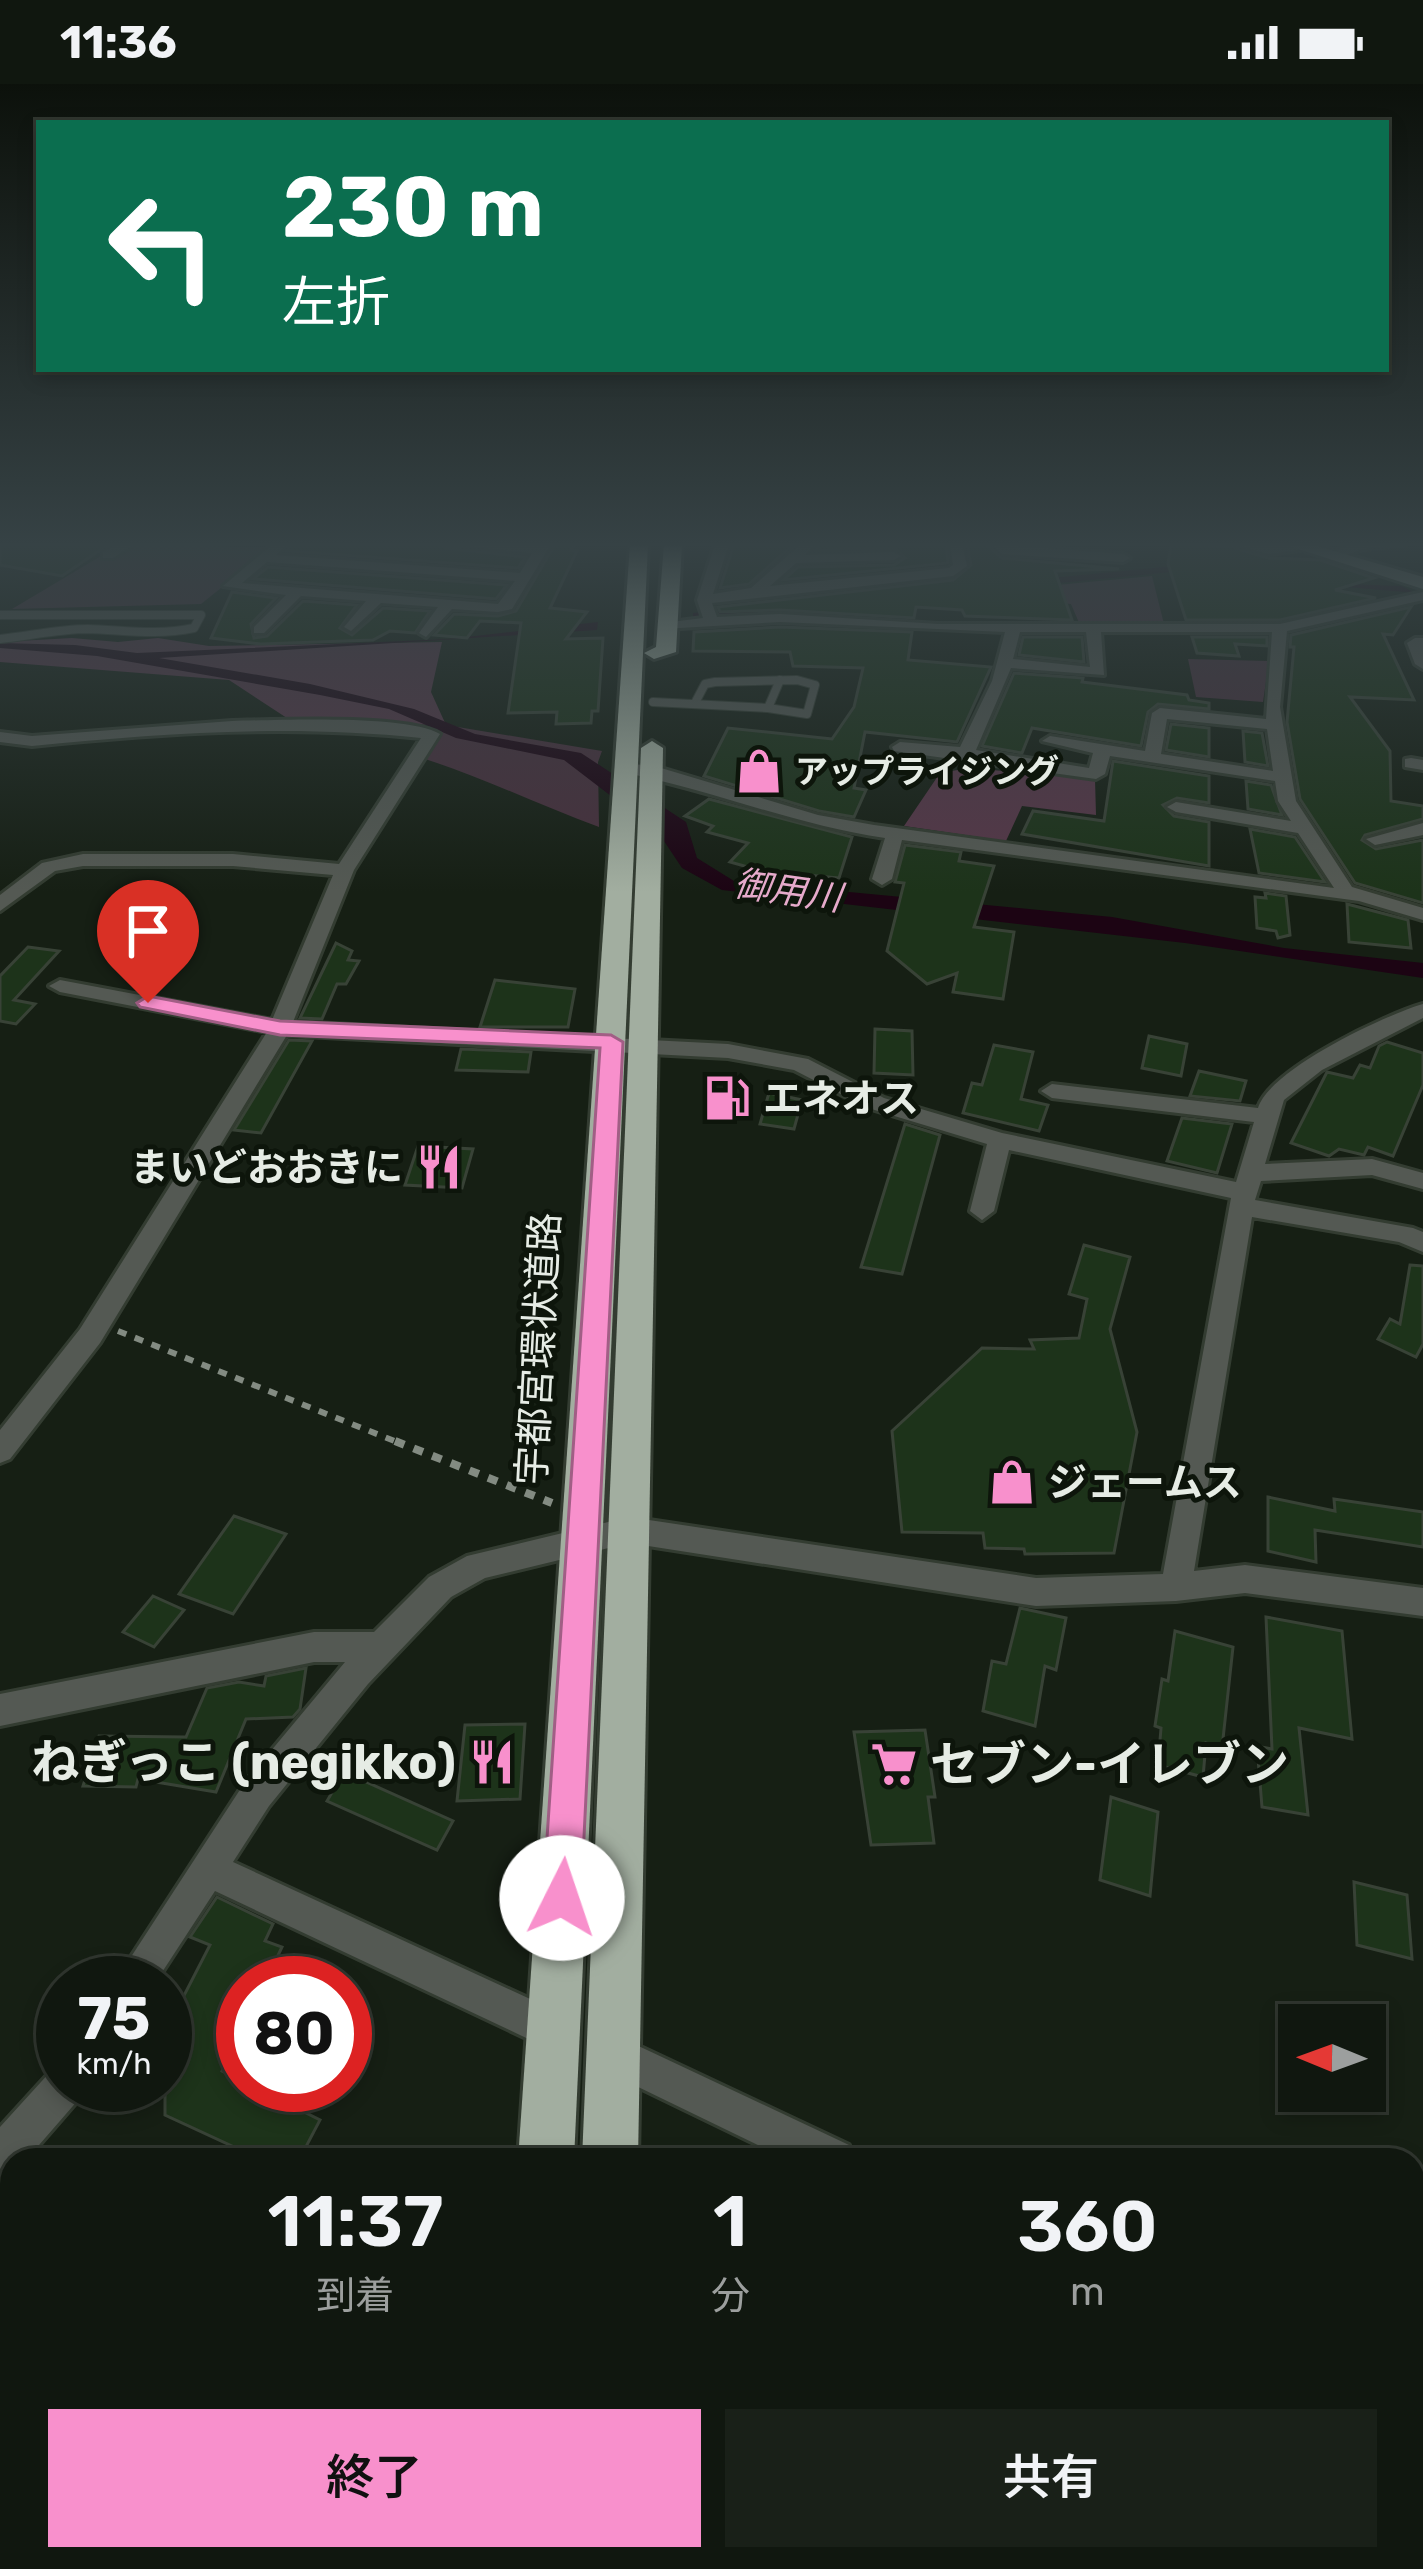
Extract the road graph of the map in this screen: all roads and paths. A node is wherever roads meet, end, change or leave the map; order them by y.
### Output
1 (623, 660) edge
2 (633, 660) edge
3 (654, 660) edge
4 (1005, 660) edge
5 (1097, 660) edge
6 (1277, 660) edge
7 (1004, 663) junction
8 (781, 680) junction
9 (696, 701) junction
10 (653, 702) junction
11 (768, 708) junction
12 (630, 720) junction
13 (1276, 725) junction
14 (0, 737) edge
15 (1050, 741) dead end
16 (900, 747) dead end
17 (1103, 749) junction
18 (966, 753) junction
19 (1153, 757) junction
20 (639, 769) junction
21 (1281, 777) junction
22 (1175, 807) dead end
23 (1302, 828) junction
24 (1423, 829) edge
25 (895, 834) junction
26 (1375, 839) dead end
27 (344, 870) junction
28 (882, 879) dead end
29 (1353, 897) junction
30 (0, 904) edge
31 (1423, 914) edge
32 (60, 986) dead end
33 (1423, 1010) edge
34 (280, 1028) junction
35 (628, 1043) junction
36 (1052, 1091) dead end
37 (1266, 1116) junction
38 (1000, 1140) junction
39 (1423, 1181) edge
40 (1244, 1190) junction
41 (982, 1211) dead end
42 (1423, 1243) edge
43 (98, 1324) junction
44 (0, 1451) edge
45 (557, 1505) dead end
46 (629, 1530) junction
47 (584, 1544) junction
48 (1175, 1587) junction
49 (1423, 1602) edge
50 (382, 1647) junction
51 (0, 1710) edge
52 (208, 1869) junction
53 (151, 1956) edge
54 (554, 2030) junction
55 (613, 2054) junction
56 (41, 2112) edge
57 (9, 2148) edge
58 (547, 2148) edge
59 (610, 2148) edge
60 (809, 2148) edge

1 - 12 highway
2 - 12 highway, 宇都宮環状道路
3 - 10 highway, 宇都宮環状道路
4 - 7 street
5 - 7 street
6 - 13 street
7 - 18 street
8 - 9 lane
8 - 11 lane
8 - 11 lane
9 - 10 lane
9 - 11 lane
10 - 20 highway, 宇都宮環状道路
12 - 20 highway, 宇都宮環状道路
13 - 19 street
13 - 21 street
14 - 27 street
15 - 17 street
16 - 18 street
17 - 18 street
17 - 19 street
19 - 21 street
20 - 25 street
20 - 35 highway, 宇都宮環状道路
21 - 23 street
22 - 23 street
23 - 29 street
24 - 26 street
25 - 28 street
25 - 29 street
27 - 30 street
27 - 34 street
29 - 31 street
32 - 34 street
33 - 37 street
34 - 35 street
34 - 43 street
35 - 38 street
35 - 46 highway, 宇都宮環状道路
35 - 47 highway, 宇都宮環状道路
36 - 37 street
37 - 40 street
38 - 40 street
38 - 41 street
39 - 40 street
40 - 42 street
40 - 48 street
43 - 44 street
43 - 45 path
46 - 47 street
46 - 48 street
46 - 55 highway, 宇都宮環状道路
47 - 50 street
47 - 54 highway, 宇都宮環状道路
48 - 49 street
50 - 51 street
50 - 52 street
52 - 53 street
52 - 54 street
54 - 58 highway, 宇都宮環状道路
55 - 59 highway, 宇都宮環状道路
55 - 60 street
56 - 57 street

